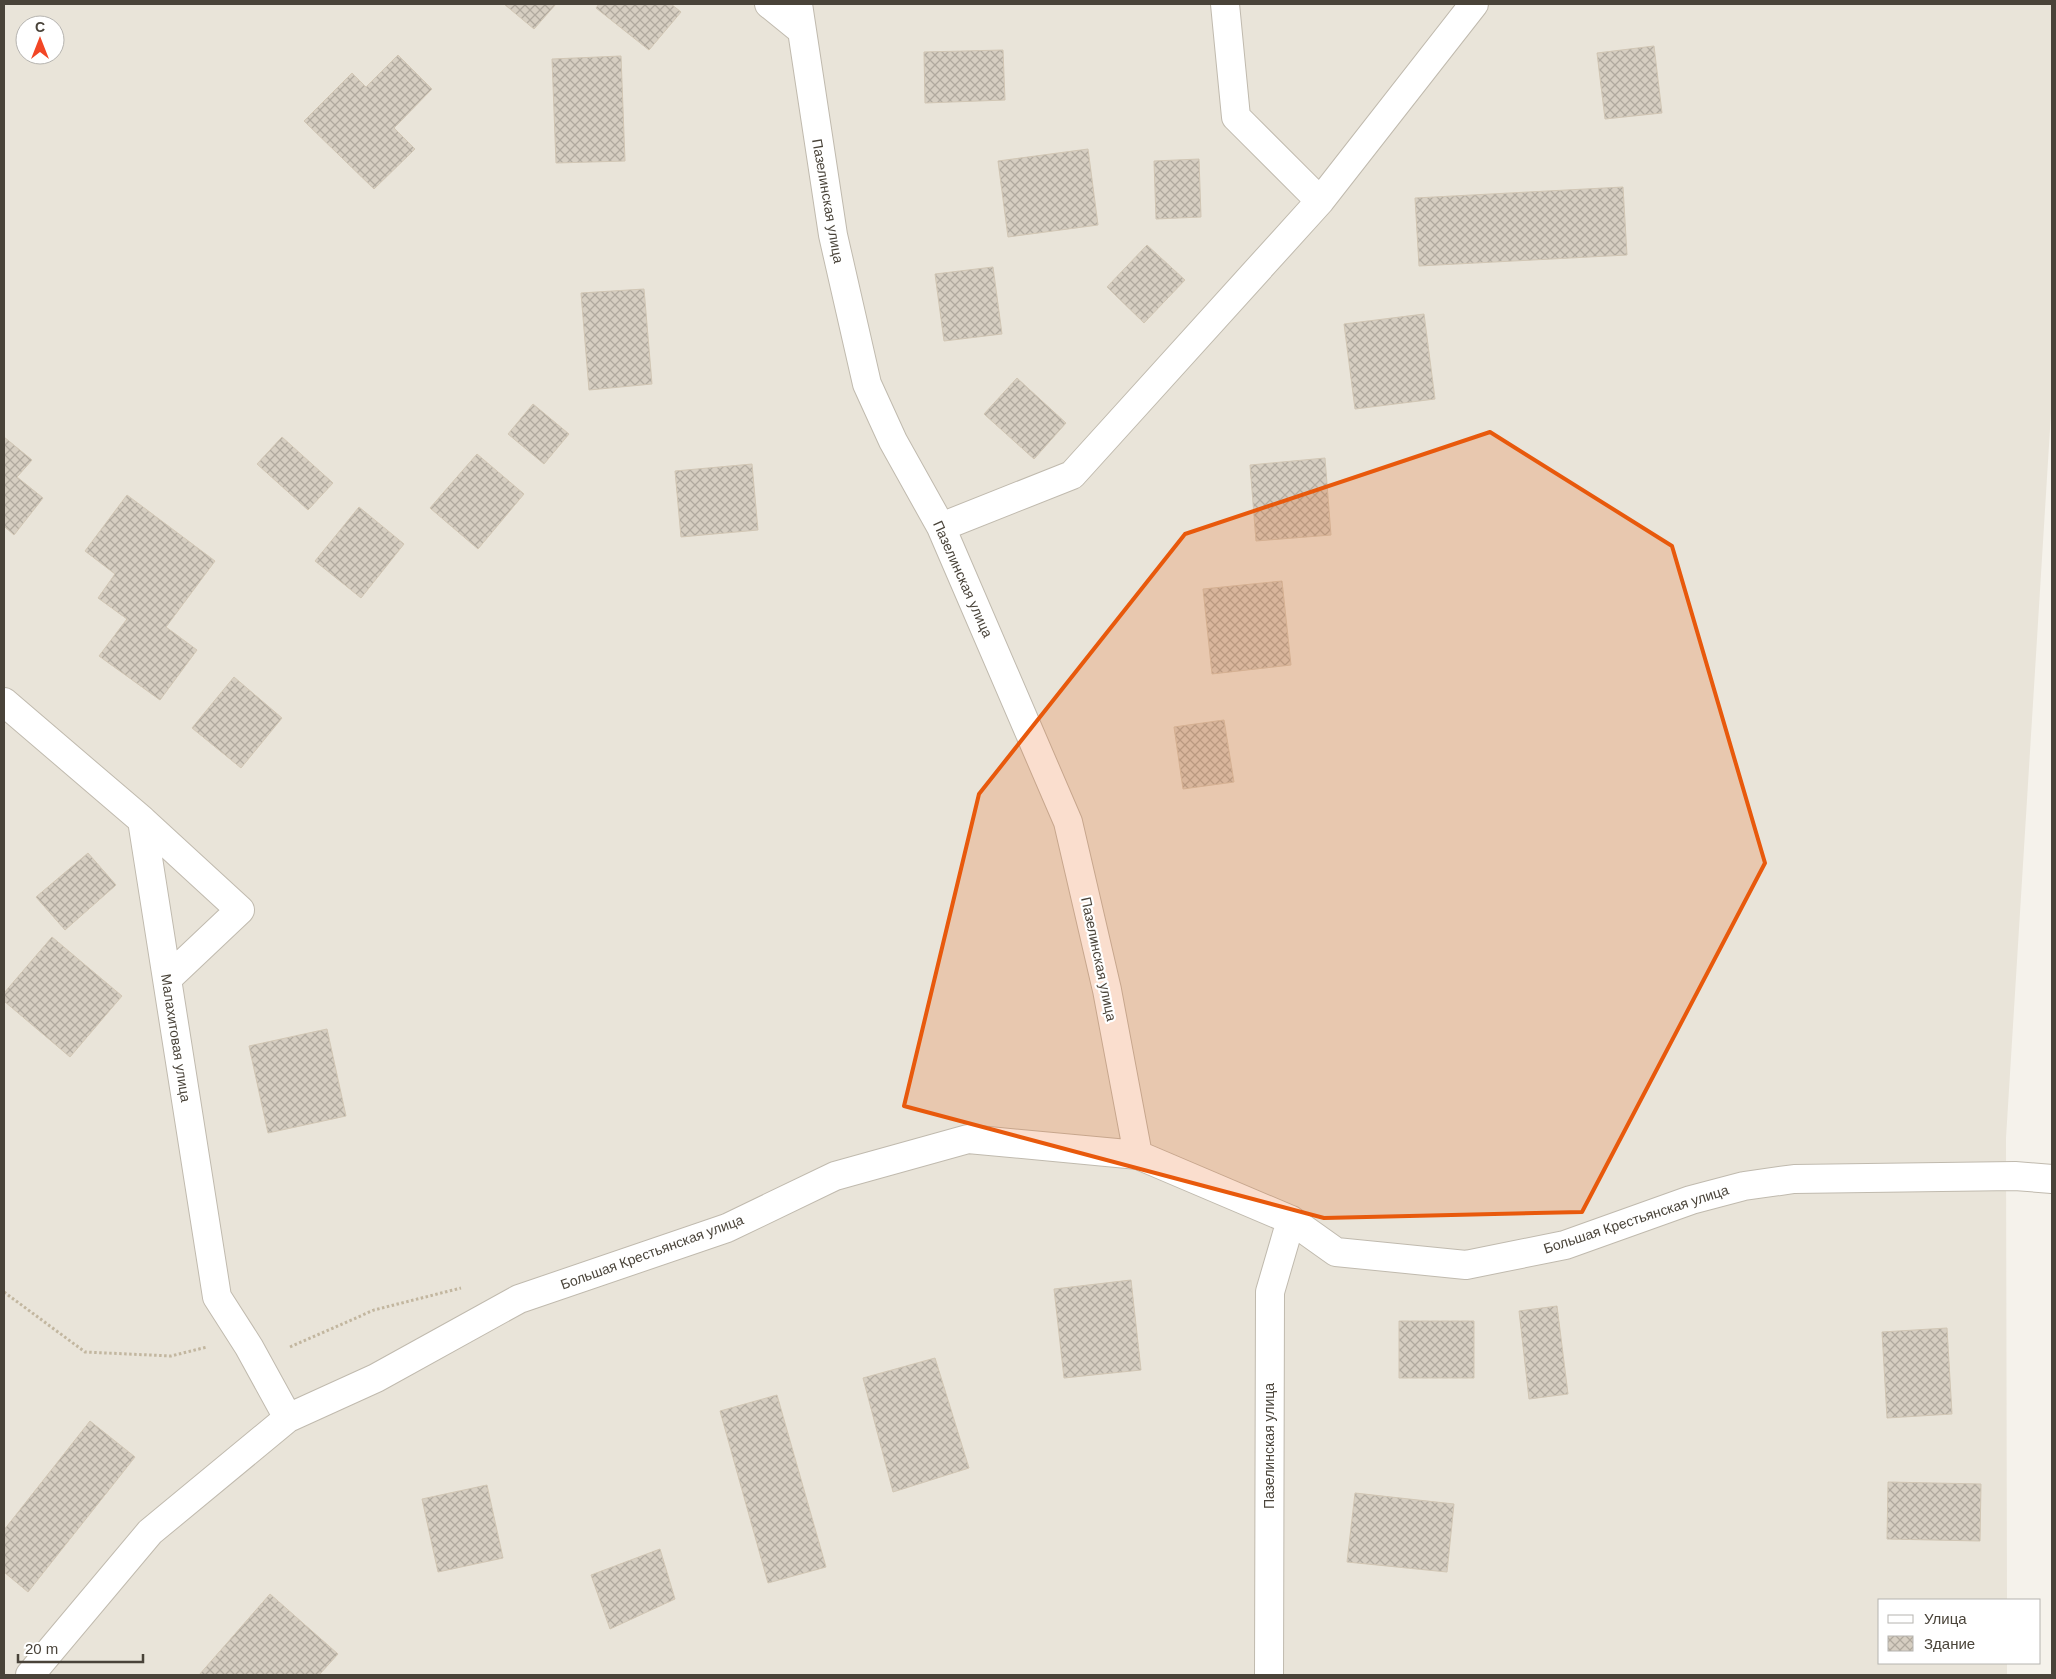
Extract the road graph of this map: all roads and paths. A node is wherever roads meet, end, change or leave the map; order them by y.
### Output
1 (769, 4) edge
2 (1225, 4) edge
3 (1474, 4) edge
4 (799, 16) edge
5 (1320, 201) junction
6 (942, 527) junction
7 (4, 702) edge
8 (142, 820) junction
9 (167, 979) junction
10 (1138, 1155) junction
11 (2052, 1179) edge
12 (1291, 1220) junction
13 (4, 1292) edge
14 (519, 1300) junction
15 (244, 1339) junction
16 (288, 1418) junction
17 (30, 1675) edge
18 (1269, 1675) edge

1 - 4 street
2 - 5 street
3 - 5 street
4 - 6 street, Пазелинская улица
5 - 6 street
6 - 10 street, Пазелинская улица
7 - 8 street
8 - 9 street, Малахитовая улица
8 - 9 street
9 - 15 street, Малахитовая улица
10 - 12 street, Большая Крестьянская улица
10 - 14 street, Большая Крестьянская улица
11 - 12 street, Большая Крестьянская улица
12 - 18 street, Пазелинская улица
13 - 15 path
14 - 15 path
14 - 16 street, Большая Крестьянская улица
15 - 16 street, Малахитовая улица
16 - 17 street, Большая Крестьянская улица

